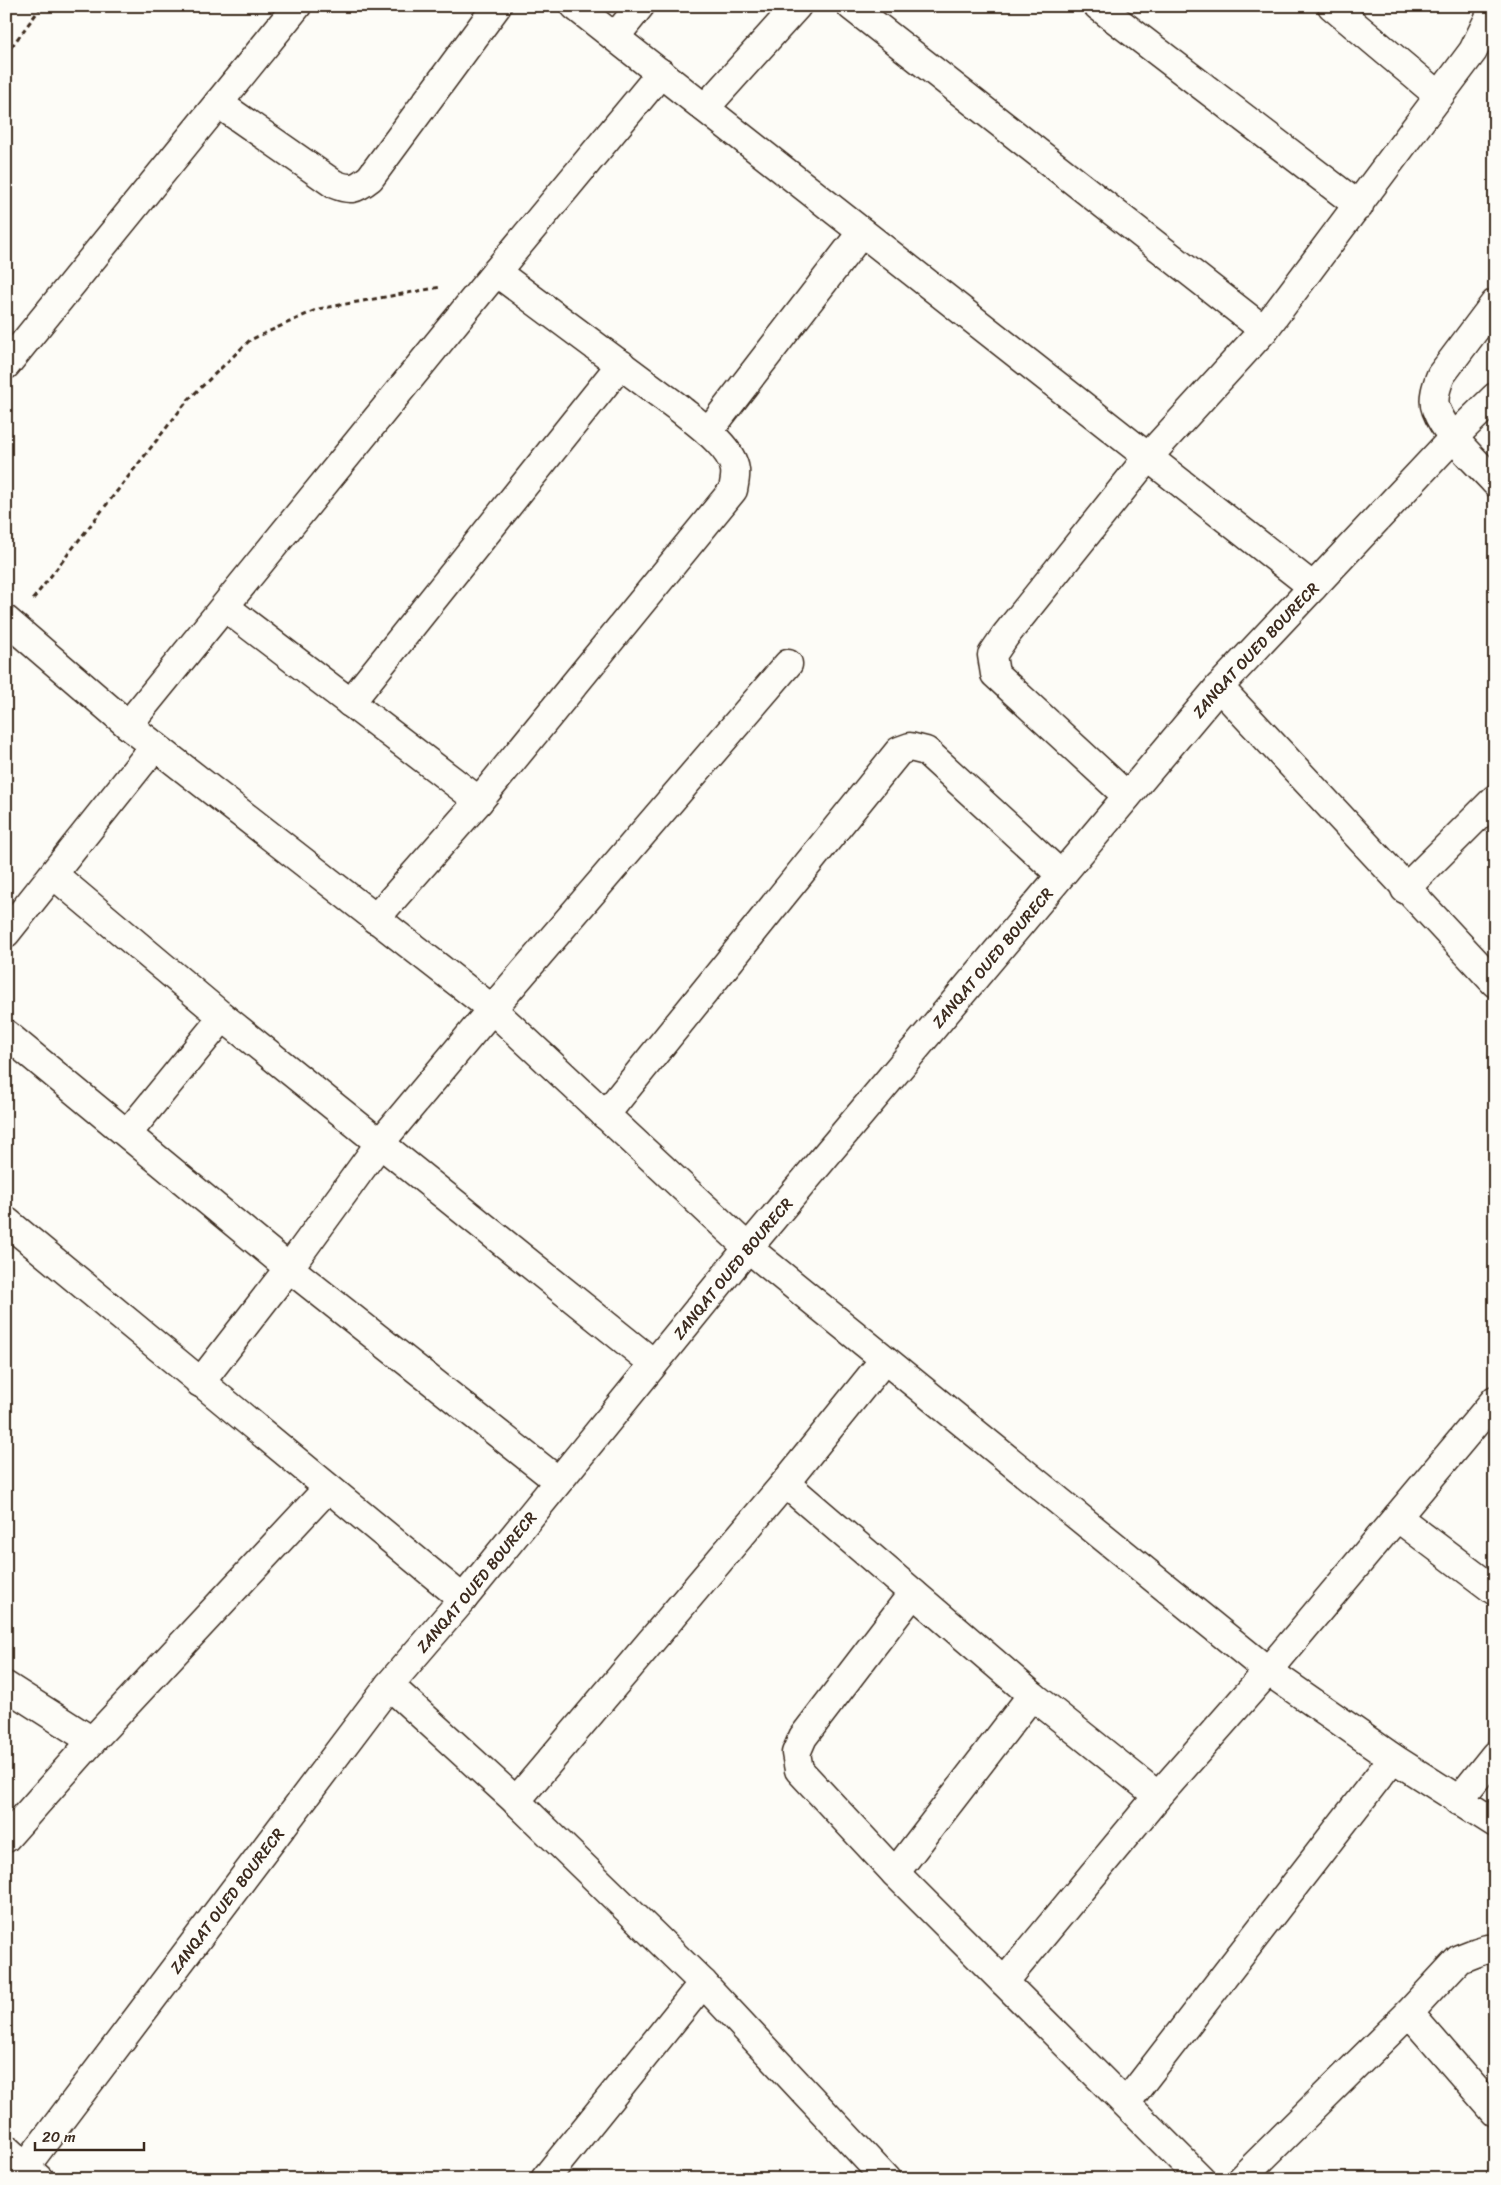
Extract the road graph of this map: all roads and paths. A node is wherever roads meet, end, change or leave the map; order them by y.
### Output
1 (42, 6) edge
2 (297, 6) edge
3 (497, 6) edge
4 (575, 6) edge
5 (640, 6) edge
6 (798, 6) edge
7 (851, 6) edge
8 (1098, 6) edge
9 (1332, 6) edge
10 (1495, 6) edge
11 (615, 37) junction
12 (6, 54) edge
13 (661, 73) junction
14 (1440, 96) junction
15 (218, 103) junction
16 (705, 108) junction
17 (1359, 206) junction
18 (862, 232) junction
19 (493, 275) junction
20 (1495, 303) edge
21 (1264, 330) junction
22 (621, 364) junction
23 (6, 365) edge
24 (1495, 397) edge
25 (708, 432) junction
26 (1454, 438) junction
27 (1148, 457) junction
28 (1495, 482) edge
29 (1313, 587) junction
30 (225, 607) junction
31 (9, 623) edge
32 (788, 664) dead end
33 (1219, 687) junction
34 (350, 703) junction
35 (128, 725) junction
36 (154, 746) junction
37 (1127, 796) junction
38 (1495, 799) edge
39 (479, 801) junction
40 (54, 874) junction
41 (1060, 874) junction
42 (1405, 889) junction
43 (375, 919) junction
44 (6, 933) edge
45 (1495, 983) edge
46 (492, 1009) junction
47 (223, 1017) junction
48 (6, 1034) edge
49 (605, 1115) junction
50 (128, 1133) junction
51 (380, 1143) junction
52 (6, 1221) edge
53 (748, 1248) junction
54 (289, 1268) junction
55 (884, 1360) junction
56 (653, 1363) junction
57 (200, 1383) junction
58 (1495, 1400) edge
59 (558, 1481) junction
60 (785, 1483) junction
61 (328, 1488) junction
62 (1397, 1518) junction
63 (1495, 1591) edge
64 (913, 1593) junction
65 (463, 1599) junction
66 (1268, 1671) junction
67 (389, 1685) junction
68 (6, 1686) edge
69 (1032, 1695) junction
70 (92, 1741) junction
71 (1495, 1755) edge
72 (1393, 1758) junction
73 (1158, 1796) junction
74 (516, 1801) junction
75 (1458, 1801) junction
76 (1495, 1823) edge
77 (6, 1838) edge
78 (895, 1873) junction
79 (1495, 1950) edge
80 (1004, 1982) junction
81 (703, 1983) junction
82 (1409, 2013) junction
83 (1126, 2103) junction
84 (1495, 2112) edge
85 (6, 2149) edge
86 (27, 2175) edge
87 (546, 2179) edge
88 (886, 2179) edge
89 (1201, 2179) edge
90 (1241, 2179) edge

1 - 12 path
2 - 15 street
3 - 15 street
4 - 11 street
5 - 11 street
6 - 16 street
7 - 21 street
8 - 17 street
9 - 14 street
10 - 14 street
11 - 13 street
13 - 16 street
13 - 19 street
14 - 17 street
15 - 23 street
16 - 18 street
17 - 21 street
18 - 25 street
18 - 27 street
19 - 22 street
19 - 30 street
19 - 31 path
20 - 26 street
21 - 27 street
22 - 25 street
22 - 34 street
24 - 26 street, ZANQAT OUED BOURECR
25 - 39 street
26 - 28 street
26 - 29 street, ZANQAT OUED BOURECR
27 - 29 street
27 - 37 street
29 - 33 street, ZANQAT OUED BOURECR
30 - 34 street
30 - 35 street
31 - 35 street
32 - 46 street
33 - 37 street, ZANQAT OUED BOURECR
33 - 42 street
34 - 39 street
35 - 36 street
36 - 40 street
36 - 43 street
37 - 41 street, ZANQAT OUED BOURECR
38 - 42 street
39 - 43 street
40 - 44 street
40 - 47 street
41 - 49 street
41 - 53 street, ZANQAT OUED BOURECR
42 - 45 street
43 - 46 street
46 - 49 street
46 - 51 street
47 - 50 street
47 - 51 street
48 - 50 street
49 - 53 street
50 - 54 street
51 - 54 street
51 - 56 street
52 - 57 street
53 - 55 street
53 - 56 street, ZANQAT OUED BOURECR
54 - 57 street
54 - 59 street
55 - 60 street
55 - 66 street
56 - 59 street, ZANQAT OUED BOURECR
57 - 61 street
58 - 62 street
59 - 65 street, ZANQAT OUED BOURECR
60 - 64 street
60 - 74 street
61 - 65 street
61 - 70 street
62 - 63 street
62 - 66 street
64 - 69 street
64 - 78 street
65 - 67 street, ZANQAT OUED BOURECR
66 - 72 street
66 - 73 street
67 - 74 street
67 - 86 street, ZANQAT OUED BOURECR
68 - 70 street
69 - 73 street
69 - 78 street
70 - 77 street
71 - 75 street
72 - 75 street
72 - 83 street
73 - 80 street
74 - 81 street
75 - 76 street
78 - 80 street
79 - 82 street
80 - 83 street
81 - 87 street
81 - 88 street
82 - 84 street
82 - 90 street
83 - 89 street
85 - 86 street

